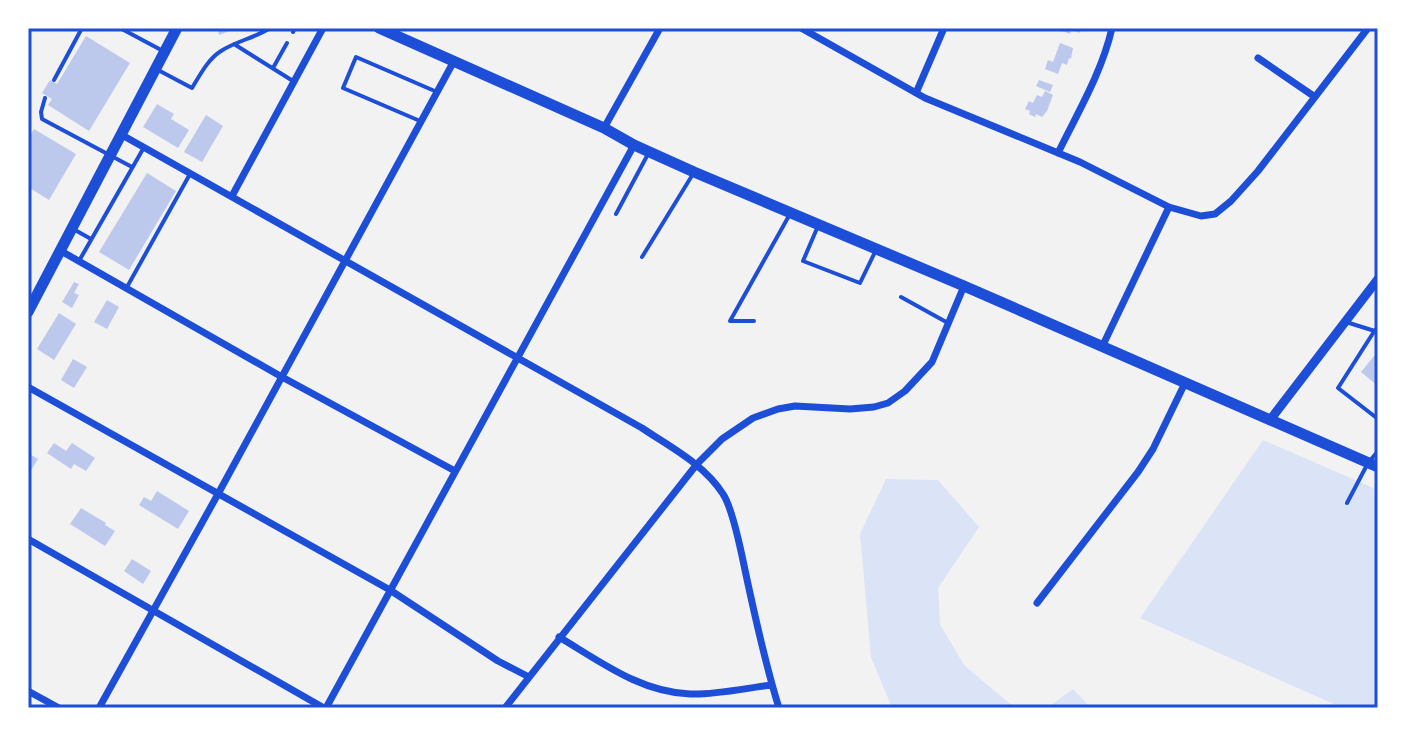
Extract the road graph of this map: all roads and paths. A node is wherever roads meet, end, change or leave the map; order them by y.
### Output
1 (82, 28) edge
2 (120, 28) edge
3 (136, 28) edge
4 (177, 28) edge
5 (270, 28) edge
6 (323, 28) edge
7 (379, 28) edge
8 (660, 28) edge
9 (801, 28) edge
10 (944, 28) edge
11 (1112, 28) edge
12 (1368, 28) edge
13 (133, 34) junction
14 (287, 43) dead end
15 (234, 44) junction
16 (165, 52) junction
17 (1258, 58) dead end
18 (454, 60) junction
19 (273, 68) junction
20 (156, 69) junction
21 (54, 80) dead end
22 (294, 82) junction
23 (437, 92) junction
24 (916, 93) junction
25 (1315, 97) junction
26 (45, 98) dead end
27 (421, 122) junction
28 (604, 128) junction
29 (122, 135) junction
30 (634, 145) junction
31 (144, 147) junction
32 (650, 152) junction
33 (1058, 153) junction
34 (111, 155) junction
35 (132, 167) junction
36 (694, 172) junction
37 (190, 174) junction
38 (232, 196) junction
39 (1169, 207) junction
40 (791, 212) junction
41 (616, 214) dead end
42 (819, 224) junction
43 (73, 228) junction
44 (91, 239) junction
45 (876, 249) junction
46 (61, 251) junction
47 (642, 257) dead end
48 (346, 260) junction
49 (79, 261) junction
50 (1378, 279) edge
51 (964, 286) junction
52 (126, 288) junction
53 (901, 297) dead end
54 (28, 312) edge
55 (754, 321) dead end
56 (1345, 321) junction
57 (948, 323) junction
58 (1376, 331) edge
59 (1102, 347) junction
60 (517, 357) junction
61 (282, 377) junction
62 (1185, 383) junction
63 (28, 387) edge
64 (1378, 419) edge
65 (1270, 420) junction
66 (1378, 451) edge
67 (697, 464) junction
68 (1373, 465) edge
69 (455, 471) junction
70 (218, 494) junction
71 (1347, 503) dead end
72 (28, 539) edge
73 (390, 590) junction
74 (1037, 603) dead end
75 (154, 610) junction
76 (559, 637) junction
77 (529, 677) junction
78 (772, 685) junction
79 (28, 691) edge
80 (59, 708) edge
81 (99, 708) edge
82 (325, 708) edge
83 (505, 708) edge
84 (779, 708) edge

1 - 21 lane
2 - 13 lane
3 - 13 lane
4 - 16 main road
5 - 15 lane
6 - 22 street
7 - 18 main road
8 - 28 street
9 - 24 street
10 - 24 street
11 - 33 street
12 - 25 street
13 - 16 lane
14 - 19 lane
15 - 19 lane
15 - 20 lane
16 - 20 main road
17 - 25 street
18 - 23 street
18 - 28 main road
19 - 22 lane
20 - 29 main road
22 - 38 street
23 - 27 street
23 - 27 lane
24 - 33 street
25 - 39 street
26 - 34 lane
27 - 48 street
28 - 30 main road
29 - 31 street
29 - 34 main road
30 - 32 main road
30 - 60 street
31 - 35 lane
31 - 37 street
32 - 36 main road
32 - 41 lane
33 - 39 street
34 - 35 lane
34 - 43 main road
35 - 44 lane
36 - 40 main road
36 - 47 lane
37 - 38 street
37 - 52 lane
38 - 48 street
39 - 59 street
40 - 42 main road
40 - 55 lane
42 - 45 main road
42 - 45 lane
43 - 44 lane
43 - 46 main road
44 - 49 lane
45 - 51 main road
46 - 49 street
46 - 54 main road
48 - 60 street
48 - 61 street
49 - 52 street
50 - 56 street
51 - 57 street
51 - 59 main road
52 - 61 street
53 - 57 lane
56 - 58 lane
56 - 65 street
57 - 67 street
58 - 64 lane
59 - 62 main road
60 - 67 street
60 - 69 street
61 - 69 street
61 - 70 street
62 - 65 main road
62 - 74 street
63 - 70 street
65 - 68 main road
66 - 68 lane
67 - 76 street
67 - 78 street
68 - 71 lane
69 - 73 street
70 - 73 street
70 - 75 street
72 - 75 street
73 - 77 street
73 - 82 street
75 - 81 street
75 - 82 street
76 - 77 street
76 - 78 street
77 - 83 street
78 - 84 street
79 - 80 street

